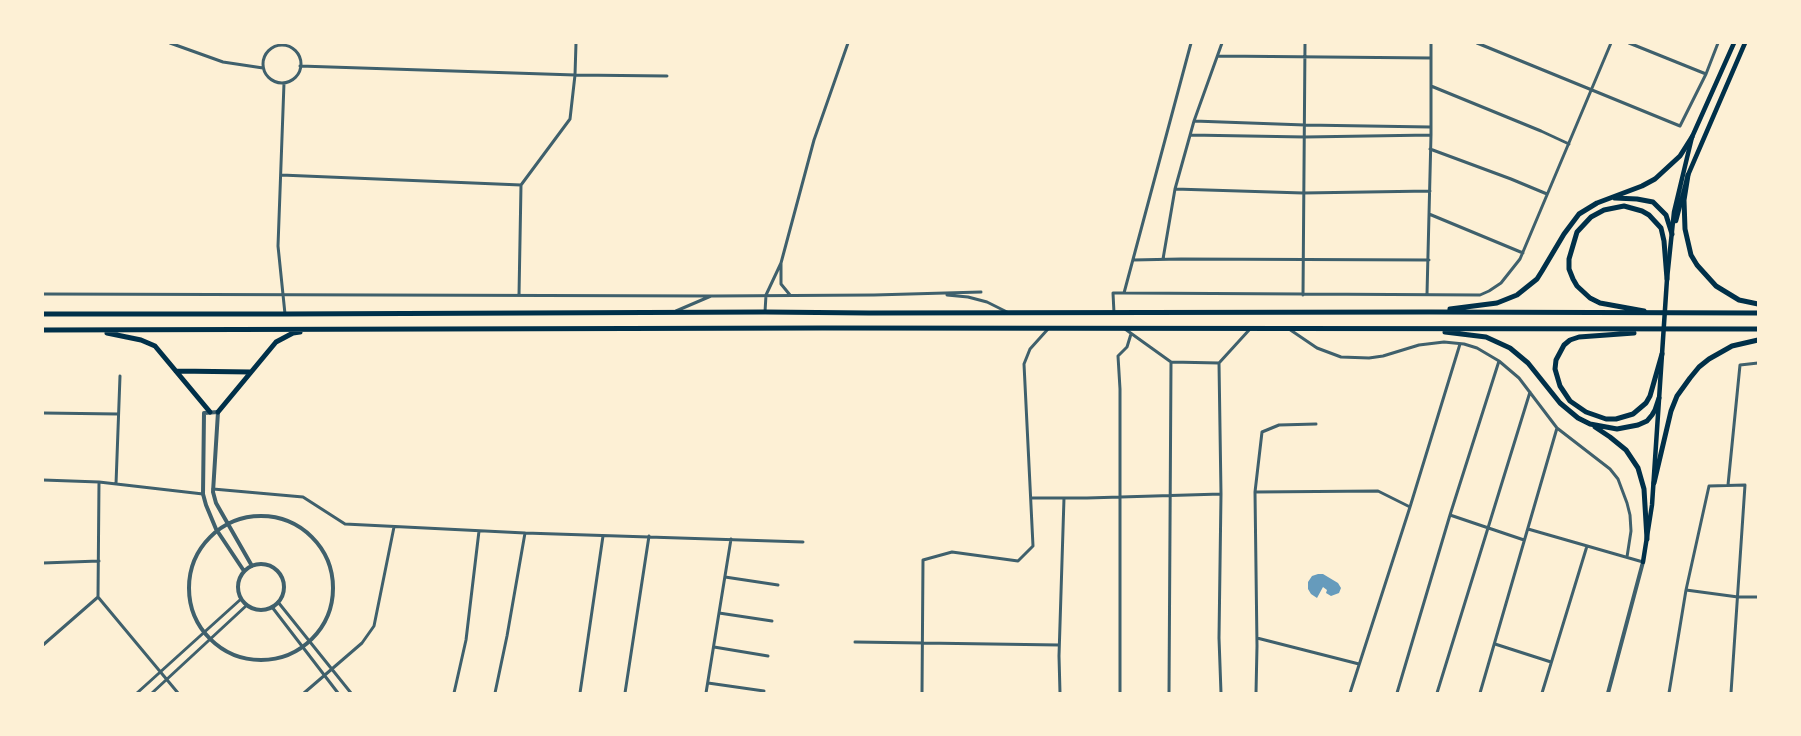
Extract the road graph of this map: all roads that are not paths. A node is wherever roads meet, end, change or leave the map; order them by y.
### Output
1 (170, 43) edge
2 (576, 43) edge
3 (848, 43) edge
4 (1191, 43) edge
5 (1222, 43) edge
6 (1305, 43) edge
7 (1431, 43) edge
8 (1477, 43) edge
9 (1611, 43) edge
10 (1629, 43) edge
11 (1718, 43) edge
12 (1734, 43) edge
13 (1745, 43) edge
14 (288, 44) edge
15 (1218, 56) junction
16 (1305, 57) junction
17 (1431, 58) junction
18 (300, 66) junction
19 (263, 68) junction
20 (1706, 74) junction
21 (575, 75) junction
22 (667, 76) dead end
23 (284, 83) junction
24 (1431, 86) junction
25 (1592, 90) junction
26 (1194, 121) junction
27 (1305, 125) junction
28 (1430, 127) junction
29 (1190, 135) junction
30 (1431, 135) junction
31 (1304, 137) junction
32 (1692, 137) junction
33 (1569, 144) junction
34 (1430, 149) junction
35 (281, 175) junction
36 (1688, 175) junction
37 (521, 185) junction
38 (1175, 189) junction
39 (1430, 191) junction
40 (1303, 193) junction
41 (1548, 194) junction
42 (1606, 199) junction
43 (1429, 214) junction
44 (1672, 234) junction
45 (1523, 253) junction
46 (1163, 259) junction
47 (1133, 260) junction
48 (1302, 260) junction
49 (1429, 260) junction
50 (781, 262) junction
51 (1667, 278) junction
52 (981, 292) dead end
53 (1124, 293) junction
54 (43, 294) edge
55 (928, 294) junction
56 (1427, 294) junction
57 (282, 295) junction
58 (519, 295) junction
59 (766, 295) junction
60 (790, 295) junction
61 (1303, 295) junction
62 (713, 296) junction
63 (1758, 304) edge
64 (673, 312) junction
65 (765, 312) junction
66 (1429, 312) junction
67 (1010, 313) junction
68 (1114, 313) junction
69 (1758, 313) edge
70 (43, 314) edge
71 (285, 314) junction
72 (1656, 314) junction
73 (1288, 328) junction
74 (1416, 328) junction
75 (319, 329) junction
76 (1048, 329) junction
77 (1124, 329) junction
78 (1250, 329) junction
79 (1758, 329) edge
80 (43, 330) edge
81 (76, 330) junction
82 (1655, 330) junction
83 (1132, 334) junction
84 (1758, 340) edge
85 (1460, 344) junction
86 (1662, 354) junction
87 (1500, 361) junction
88 (1171, 362) junction
89 (1219, 362) junction
90 (1758, 363) edge
91 (176, 372) junction
92 (251, 372) junction
93 (120, 376) dead end
94 (1530, 392) junction
95 (1659, 398) junction
96 (43, 412) edge
97 (210, 412) junction
98 (218, 412) junction
99 (118, 414) junction
100 (1316, 424) dead end
101 (1589, 424) junction
102 (1557, 428) junction
103 (43, 480) edge
104 (100, 482) junction
105 (116, 484) junction
106 (1654, 484) junction
107 (1728, 485) junction
108 (213, 489) junction
109 (1255, 492) junction
110 (203, 494) junction
111 (1221, 494) junction
112 (1170, 495) junction
113 (1120, 497) junction
114 (1031, 498) junction
115 (1064, 498) junction
116 (1410, 506) junction
117 (1450, 515) junction
118 (228, 524) junction
119 (394, 528) junction
120 (1488, 528) junction
121 (1528, 529) junction
122 (217, 530) junction
123 (479, 531) junction
124 (525, 533) junction
125 (603, 536) junction
126 (649, 536) junction
127 (731, 539) junction
128 (1647, 539) junction
129 (1524, 540) junction
130 (803, 542) dead end
131 (1587, 546) junction
132 (1627, 557) junction
133 (99, 561) junction
134 (1643, 562) junction
135 (43, 563) edge
136 (252, 566) junction
137 (244, 571) junction
138 (725, 577) junction
139 (778, 585) dead end
140 (1686, 590) junction
141 (98, 597) junction
142 (1738, 597) junction
143 (1758, 597) edge
144 (241, 599) junction
145 (278, 602) junction
146 (248, 605) junction
147 (272, 607) junction
148 (719, 613) junction
149 (772, 621) dead end
150 (205, 631) junction
151 (213, 638) junction
152 (1257, 638) junction
153 (309, 642) junction
154 (855, 642) dead end
155 (922, 642) junction
156 (1495, 644) junction
157 (43, 645) edge
158 (1059, 645) junction
159 (303, 647) junction
160 (714, 647) junction
161 (768, 656) dead end
162 (1551, 662) junction
163 (1359, 664) junction
164 (332, 670) junction
165 (160, 672) junction
166 (324, 676) junction
167 (167, 680) junction
168 (708, 684) junction
169 (764, 691) dead end
170 (138, 693) edge
171 (152, 693) edge
172 (178, 693) edge
173 (304, 693) edge
174 (338, 693) edge
175 (351, 693) edge
176 (454, 693) edge
177 (495, 693) edge
178 (580, 693) edge
179 (625, 693) edge
180 (706, 693) edge
181 (922, 693) edge
182 (1060, 693) edge
183 (1120, 693) edge
184 (1169, 693) edge
185 (1221, 693) edge
186 (1256, 693) edge
187 (1350, 693) edge
188 (1397, 693) edge
189 (1437, 693) edge
190 (1480, 693) edge
191 (1542, 693) edge
192 (1608, 693) edge
193 (1669, 693) edge
194 (1731, 693) edge

1 - 19 street
2 - 21 street
3 - 50 street
4 - 47 street
5 - 15 street
6 - 16 street
7 - 17 street
8 - 25 street
9 - 25 street
10 - 20 street
11 - 20 street
12 - 32 main road
13 - 36 main road
14 - 18 street
14 - 19 street
15 - 16 street
15 - 26 street
16 - 17 street
16 - 27 street
17 - 24 street
18 - 21 street
18 - 23 street
19 - 23 street
20 - 25 street
21 - 22 street
21 - 37 street
23 - 35 street
24 - 28 street
24 - 33 street
25 - 33 street
26 - 27 street
26 - 29 street
27 - 28 street
27 - 31 street
28 - 30 street
29 - 31 street
29 - 38 street
30 - 31 street
30 - 34 street
31 - 40 street
32 - 42 highway
32 - 44 main road
33 - 41 street
34 - 39 street
34 - 41 street
35 - 37 street
35 - 57 street
36 - 44 main road
36 - 63 highway
37 - 58 street
38 - 40 street
38 - 46 street
39 - 40 street
39 - 43 street
40 - 48 street
41 - 45 street
42 - 44 highway
42 - 66 highway
43 - 45 street
43 - 49 street
44 - 51 main road
45 - 56 street
46 - 47 street
46 - 48 street
47 - 53 street
48 - 49 street
48 - 61 street
49 - 56 street
50 - 59 street
50 - 60 street
51 - 72 highway
51 - 86 main road
52 - 55 street
53 - 61 street
53 - 68 street
54 - 57 street
55 - 60 street
55 - 67 street
56 - 61 street
57 - 58 street
57 - 71 street
58 - 62 street
59 - 60 street
59 - 62 street
59 - 65 street
62 - 64 street
64 - 65 highway
64 - 71 highway
65 - 67 highway
66 - 68 highway
66 - 72 highway
67 - 68 highway
69 - 72 highway
70 - 71 highway
73 - 74 highway
73 - 78 highway
73 - 85 street
74 - 82 highway
74 - 101 highway
75 - 76 highway
75 - 81 highway
75 - 92 highway
76 - 77 highway
76 - 114 street
77 - 78 highway
77 - 83 street
78 - 89 street
79 - 82 highway
80 - 81 highway
81 - 91 highway
82 - 86 highway
83 - 88 street
83 - 113 street
84 - 106 highway
85 - 87 street
85 - 116 street
86 - 95 main road
87 - 94 street
87 - 117 street
88 - 89 street
88 - 112 street
89 - 111 street
90 - 107 street
91 - 92 highway
91 - 97 highway
92 - 98 highway
93 - 99 street
94 - 102 street
94 - 120 street
95 - 101 highway
95 - 106 main road
96 - 99 street
97 - 98 street
97 - 110 street
98 - 108 street
99 - 105 street
100 - 109 street
101 - 128 highway
102 - 121 street
102 - 132 street
103 - 104 street
104 - 105 street
104 - 133 street
105 - 110 street
106 - 128 main road
107 - 140 street
107 - 142 street
108 - 118 street
108 - 119 street
109 - 116 street
109 - 152 street
110 - 122 street
111 - 112 street
111 - 185 street
112 - 113 street
112 - 184 street
113 - 115 street
113 - 183 street
114 - 115 street
114 - 155 street
115 - 158 street
116 - 163 street
117 - 120 street
117 - 188 street
118 - 122 street
118 - 136 street
118 - 153 street
119 - 123 street
119 - 164 street
120 - 129 street
120 - 189 street
121 - 129 street
121 - 131 street
122 - 137 street
122 - 150 street
123 - 124 street
123 - 176 street
124 - 125 street
124 - 177 street
125 - 126 street
125 - 178 street
126 - 127 street
126 - 179 street
127 - 130 street
127 - 138 street
128 - 134 main road
129 - 156 street
131 - 132 street
131 - 162 street
132 - 134 street
133 - 135 street
133 - 141 street
134 - 192 street
136 - 137 street
136 - 145 street
137 - 144 street
138 - 139 street
138 - 148 street
140 - 142 street
140 - 193 street
141 - 157 street
141 - 165 street
142 - 143 street
142 - 194 street
144 - 146 street
144 - 150 street
145 - 147 street
145 - 153 street
146 - 147 street
146 - 151 street
147 - 159 street
148 - 149 street
148 - 160 street
150 - 151 street
150 - 165 street
151 - 159 street
151 - 167 street
152 - 163 street
152 - 186 street
153 - 159 street
153 - 164 street
154 - 155 street
155 - 158 street
155 - 181 street
156 - 162 street
156 - 190 street
158 - 182 street
159 - 166 street
160 - 161 street
160 - 168 street
162 - 191 street
163 - 187 street
164 - 166 street
164 - 175 street
165 - 167 street
165 - 170 street
166 - 173 street
166 - 174 street
167 - 171 street
167 - 172 street
168 - 169 street
168 - 180 street

